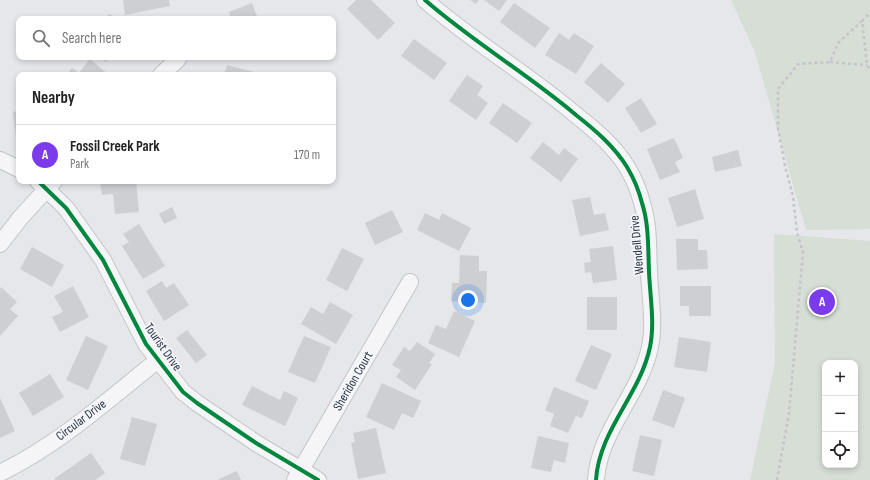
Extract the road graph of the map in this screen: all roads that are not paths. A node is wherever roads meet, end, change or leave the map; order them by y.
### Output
1 (425, 0) edge
2 (177, 60) edge
3 (164, 72) edge
4 (0, 160) edge
5 (16, 168) edge
6 (45, 184) edge
7 (47, 184) edge
8 (0, 244) edge
9 (410, 282) dead end
10 (158, 360) junction
11 (0, 473) edge
12 (298, 475) edge
13 (318, 480) edge
14 (596, 480) edge

1 - 14 street, Wendell Drive
2 - 3 street
4 - 5 street
6 - 8 street
7 - 10 street, Tourist Drive
9 - 12 street, Sheridon Court
10 - 11 street, Circular Drive
10 - 12 street, Tourist Drive
12 - 13 street, Tourist Drive

